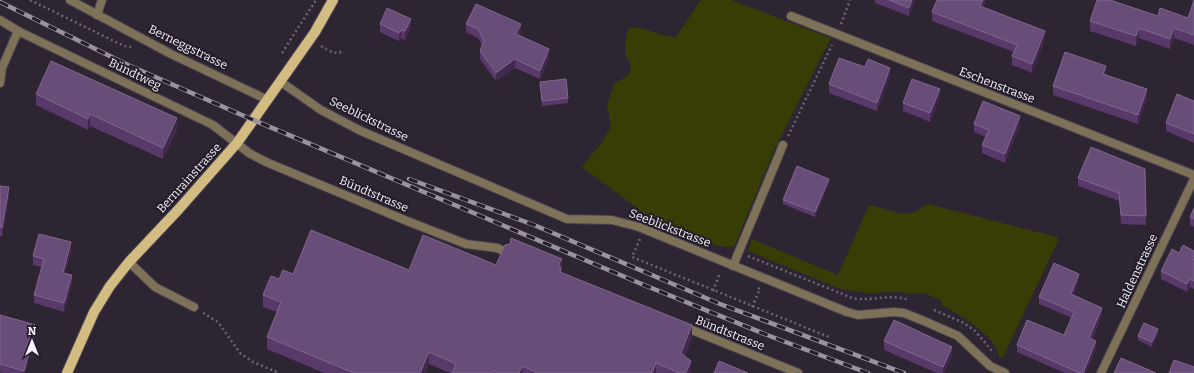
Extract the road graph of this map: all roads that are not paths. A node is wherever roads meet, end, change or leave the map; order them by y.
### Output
1 (70, 0) edge
2 (102, 0) edge
3 (333, 0) edge
4 (97, 14) junction
5 (791, 16) dead end
6 (0, 20) edge
7 (18, 31) junction
8 (281, 82) junction
9 (0, 84) edge
10 (268, 100) junction
11 (237, 143) junction
12 (783, 145) road end
13 (1194, 175) edge
14 (1194, 179) edge
15 (506, 252) edge
16 (129, 262) junction
17 (733, 266) junction
18 (194, 307) road end
19 (674, 323) edge
20 (67, 373) edge
21 (798, 373) edge
22 (1005, 373) edge
23 (1101, 373) edge

1 - 4 street, Berneggstrasse
2 - 4 street
3 - 8 main road, Bernrainstrasse
4 - 10 street, Berneggstrasse
5 - 13 street, Eschenstrasse
6 - 7 street, Bündtweg
7 - 9 street
7 - 11 street, Bündtweg
8 - 10 main road, Bernrainstrasse
8 - 17 street, Seeblickstrasse
10 - 11 main road, Bernrainstrasse
11 - 15 street, Bündtstrasse
11 - 16 main road, Bernrainstrasse
12 - 17 street
14 - 23 street, Haldenstrasse
16 - 18 street
16 - 20 main road, Bernrainstrasse
17 - 22 street, Seeblickstrasse
19 - 21 street, Bündtstrasse

